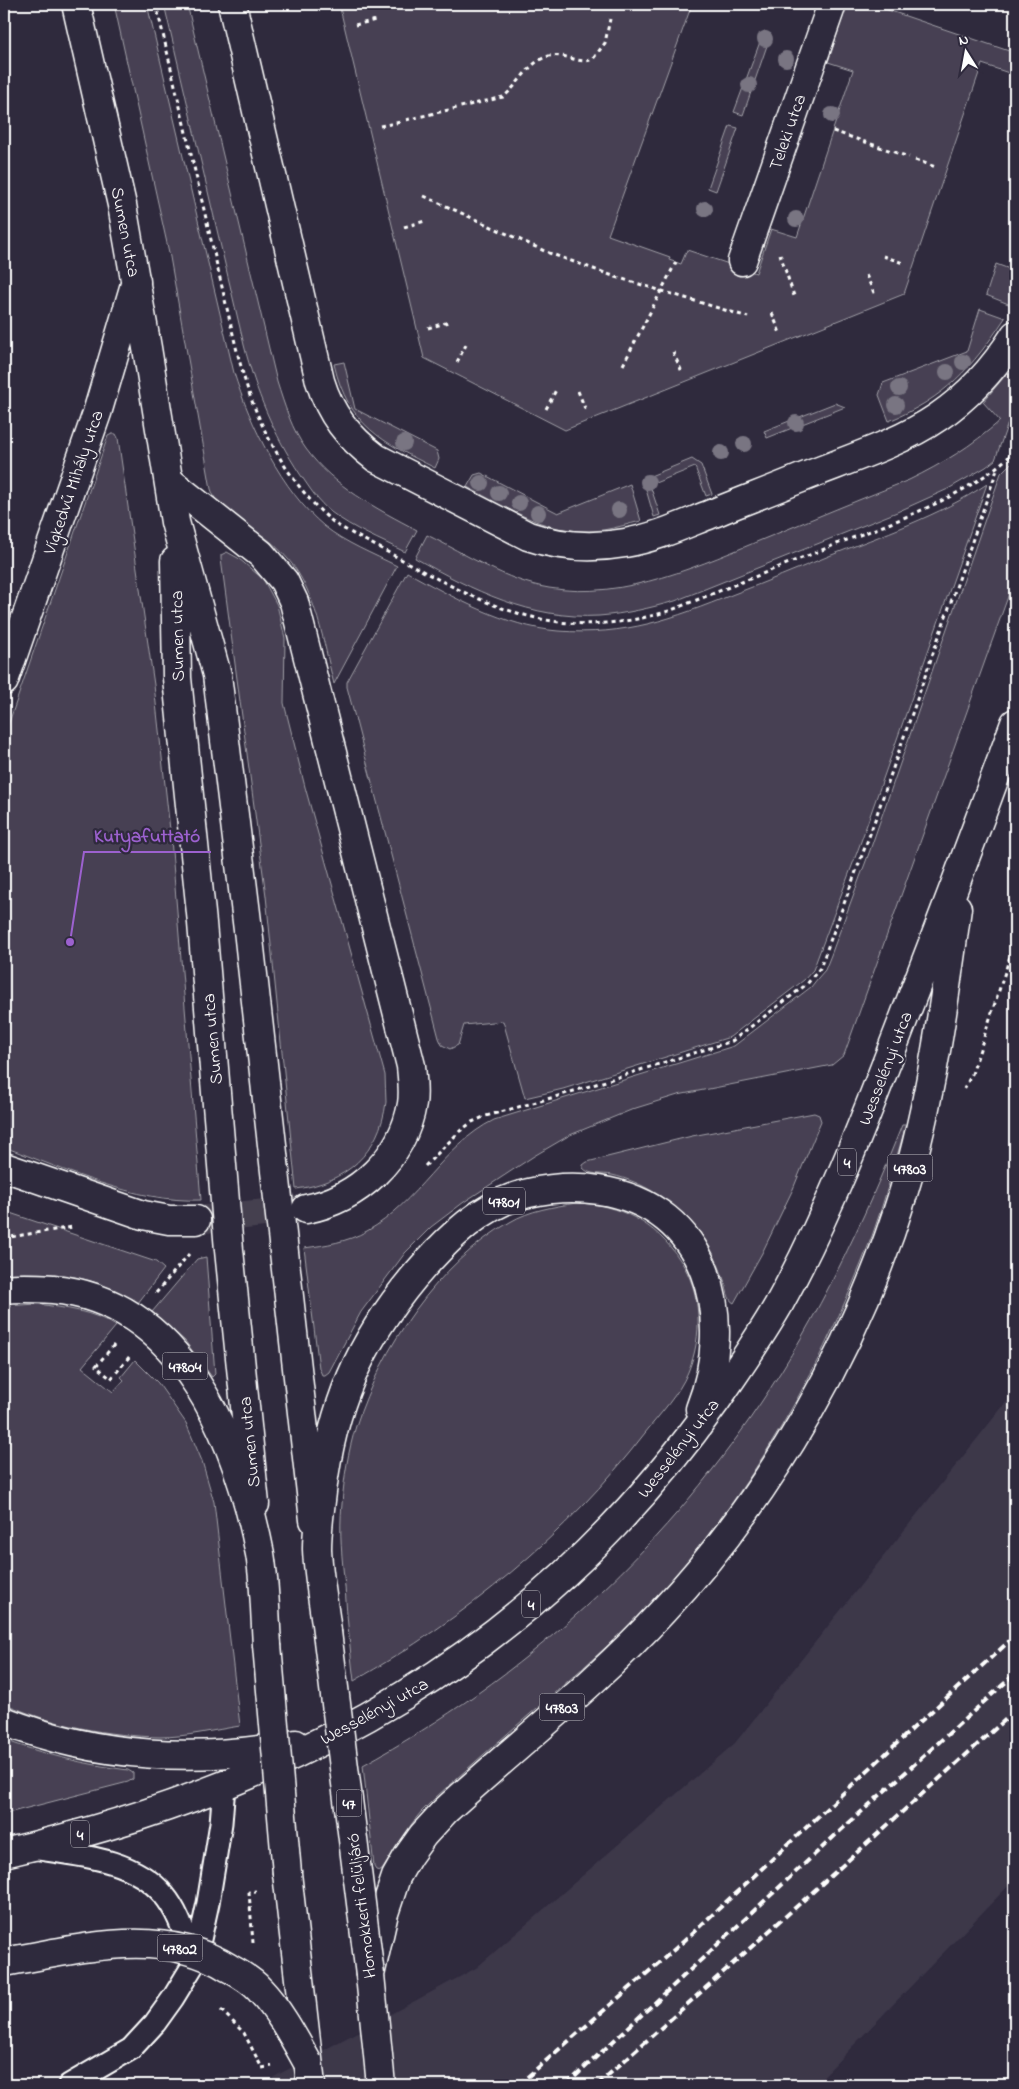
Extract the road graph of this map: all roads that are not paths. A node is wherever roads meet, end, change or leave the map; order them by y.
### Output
1 (76, 4) edge
2 (232, 4) edge
3 (832, 4) edge
4 (742, 261) dead end
5 (136, 281) junction
6 (1015, 335) edge
7 (169, 481) junction
8 (175, 522) junction
9 (4, 681) edge
10 (1015, 723) edge
11 (964, 862) junction
12 (4, 1167) edge
13 (306, 1209) tunnel mouth
14 (196, 1220) tunnel mouth
15 (4, 1289) edge
16 (688, 1441) junction
17 (317, 1548) junction
18 (260, 1556) junction
19 (4, 1721) edge
20 (343, 1730) junction
21 (224, 1786) junction
22 (30, 1847) junction
23 (4, 1853) edge
24 (4, 1962) edge
25 (195, 1962) junction
26 (370, 1975) junction
27 (310, 2074) edge
28 (69, 2085) edge
29 (381, 2085) edge

1 - 5 main road, Sumen utca
2 - 6 main road
3 - 4 main road, Teleki utca
5 - 7 main road, Sumen utca
5 - 9 main road, Vígkedvű Mihály utca
7 - 8 main road, Sumen utca
7 - 13 main road
8 - 17 main road, Sumen utca
8 - 18 main road, Sumen utca
10 - 11 main road, Wesselényi utca / 4
11 - 16 main road, Wesselényi utca / 4
11 - 26 main road, 47803
12 - 14 main road
15 - 18 main road, 47804
16 - 17 main road, 47801
16 - 20 main road, Wesselényi utca / 4
17 - 26 main road, Homokkerti felüljáró / 47, bridge
18 - 27 main road, bridge
19 - 20 main road
20 - 21 main road, Wesselényi utca / 4
21 - 22 main road, Wesselényi utca / 4
21 - 25 lane
22 - 23 main road, Wesselényi utca / 4
22 - 25 lane
24 - 27 main road, 47802, bridge
25 - 28 lane
26 - 29 main road, Homokkerti felüljáró / 47

